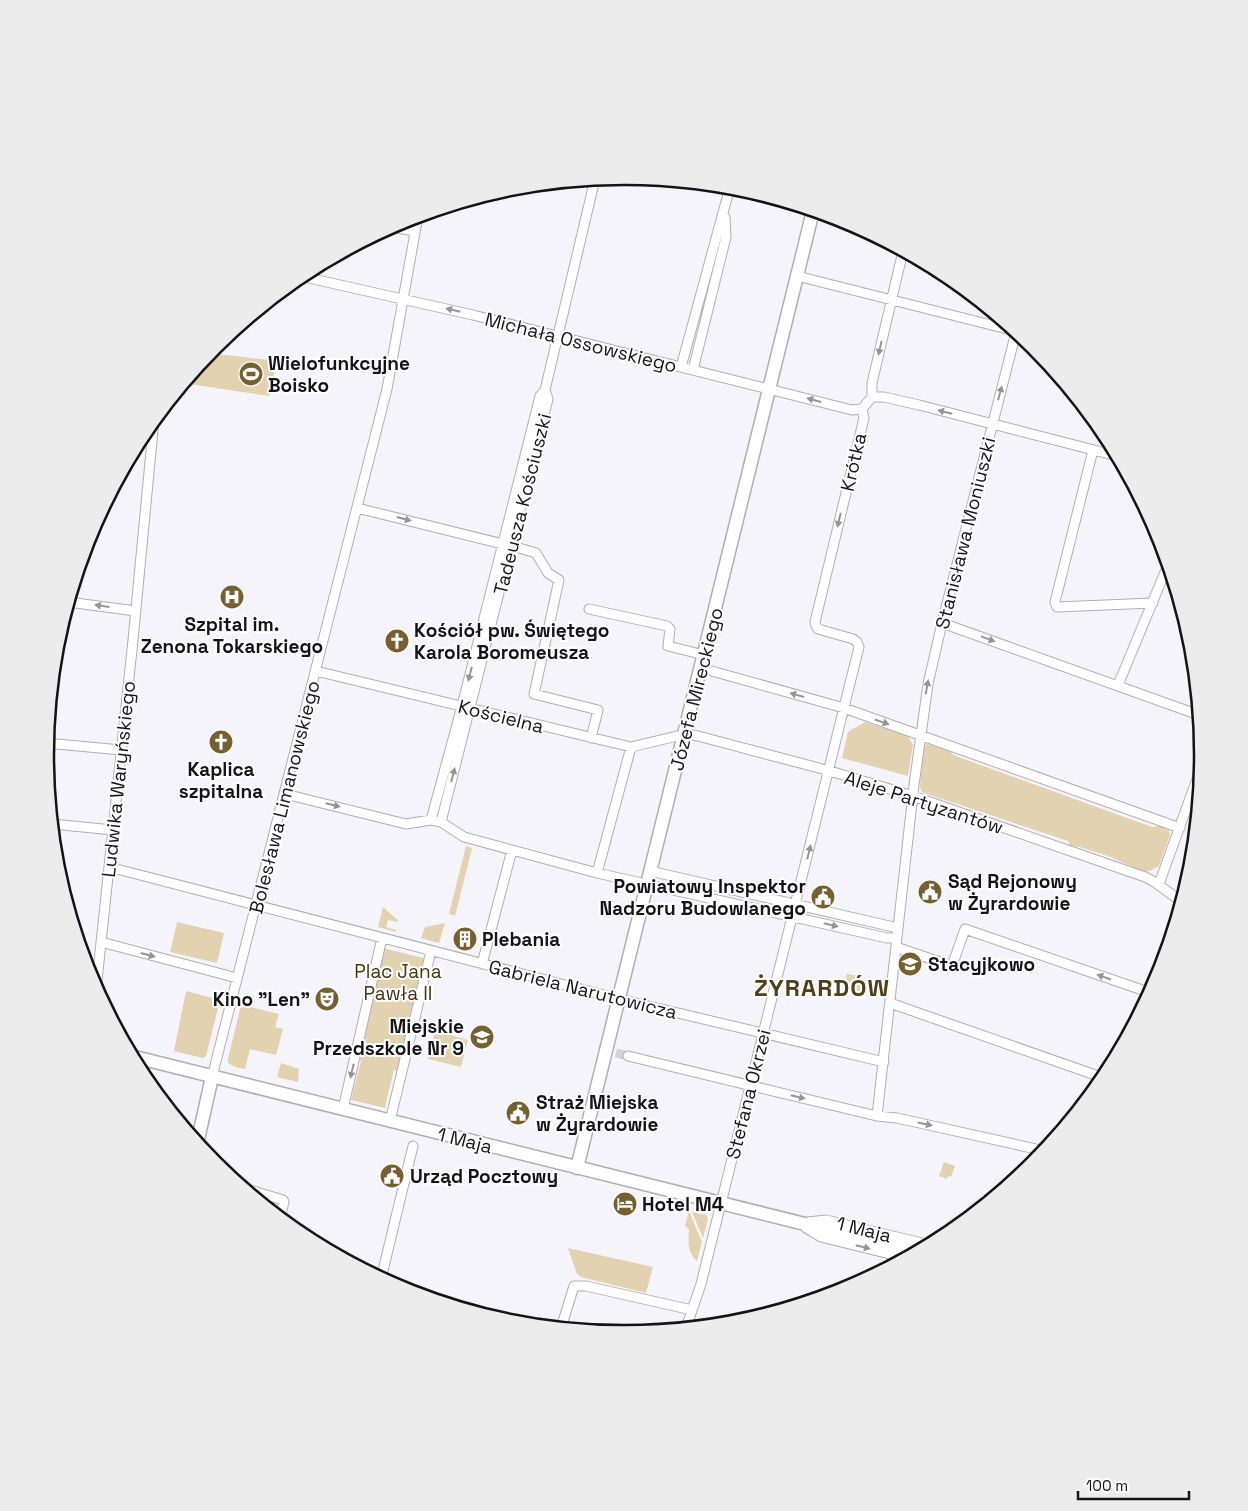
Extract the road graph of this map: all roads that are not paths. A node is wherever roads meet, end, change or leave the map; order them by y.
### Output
1 (593, 186) edge
2 (728, 195) edge
3 (724, 209) junction
4 (811, 218) edge
5 (416, 225) edge
6 (405, 229) edge
7 (415, 231) junction
8 (902, 258) edge
9 (797, 276) junction
10 (311, 278) edge
11 (402, 298) junction
12 (891, 301) junction
13 (1002, 328) edge
14 (557, 337) junction
15 (1014, 340) edge
16 (681, 367) junction
17 (693, 370) junction
18 (769, 389) junction
19 (872, 397) junction
20 (862, 409) junction
21 (992, 424) junction
22 (153, 435) edge
23 (1093, 450) junction
24 (1107, 454) edge
25 (357, 508) junction
26 (503, 544) junction
27 (1165, 574) edge
28 (75, 603) edge
29 (1153, 603) junction
30 (589, 609) dead end
31 (136, 611) junction
32 (942, 623) junction
33 (704, 655) junction
34 (701, 668) junction
35 (316, 671) junction
36 (1118, 685) junction
37 (466, 707) junction
38 (844, 708) junction
39 (1192, 713) edge
40 (685, 734) junction
41 (920, 735) junction
42 (591, 738) junction
43 (54, 744) edge
44 (631, 747) junction
45 (121, 750) junction
46 (830, 771) junction
47 (1193, 791) edge
48 (285, 794) junction
49 (913, 796) junction
50 (431, 820) junction
51 (441, 822) junction
52 (58, 825) edge
53 (1180, 828) junction
54 (113, 830) junction
55 (512, 850) junction
56 (109, 867) junction
57 (598, 873) junction
58 (649, 877) junction
59 (1159, 884) junction
60 (1176, 897) edge
61 (796, 905) junction
62 (256, 906) junction
63 (793, 917) junction
64 (898, 928) junction
65 (382, 938) junction
66 (101, 942) junction
67 (897, 942) junction
68 (431, 951) junction
69 (482, 964) junction
70 (98, 975) edge
71 (237, 978) junction
72 (1143, 991) edge
73 (619, 999) junction
74 (890, 1003) junction
75 (764, 1033) junction
76 (628, 1056) tunnel mouth
77 (141, 1058) edge
78 (884, 1062) junction
79 (1096, 1075) edge
80 (212, 1077) junction
81 (750, 1085) junction
82 (343, 1109) junction
83 (877, 1116) junction
84 (390, 1121) junction
85 (199, 1135) edge
86 (415, 1138) junction
87 (1036, 1149) edge
88 (577, 1168) junction
89 (258, 1193) edge
90 (721, 1203) junction
91 (282, 1211) edge
92 (798, 1223) junction
93 (919, 1243) edge
94 (908, 1250) edge
95 (897, 1256) edge
96 (383, 1272) edge
97 (692, 1310) junction
98 (562, 1322) edge
99 (688, 1322) edge

1 - 14 street, Tadeusza Kościuszki
2 - 3 street
3 - 16 street
3 - 17 street
4 - 9 street, Józefa Mireckiego
5 - 7 street, Bolesława Limanowskiego
6 - 7 street
7 - 11 street, Bolesława Limanowskiego
8 - 12 street
9 - 12 street
9 - 18 street, Józefa Mireckiego
10 - 11 street, Michała Ossowskiego
14 -> 11 street, Michała Ossowskiego
11 - 25 street, Bolesława Limanowskiego
12 - 13 street
12 -> 19 street
14 - 16 street, Michała Ossowskiego
14 - 26 street, Tadeusza Kościuszki
21 -> 15 street, Stanisława Moniuszki
16 - 17 street, Michała Ossowskiego
17 - 18 street, Michała Ossowskiego
20 -> 18 street, Michała Ossowskiego
18 - 33 street, Józefa Mireckiego
19 - 20 street, Krótka
21 -> 19 street
20 -> 38 street, Krótka
21 - 23 street
21 - 32 street, Stanisława Moniuszki
22 - 31 street, Ludwika Waryńskiego
23 - 24 street
23 - 29 street
25 -> 26 street
25 - 35 street, Bolesława Limanowskiego
26 - 37 street, Tadeusza Kościuszki
26 - 42 street
27 - 29 street
31 -> 28 street
29 - 36 street
30 - 33 street
31 - 45 street, Ludwika Waryńskiego
32 -> 36 street
41 -> 32 street, Stanisława Moniuszki
33 - 34 street, Józefa Mireckiego
38 -> 34 street
34 - 40 street, Józefa Mireckiego
35 - 37 street, Kościelna
35 - 48 street, Bolesława Limanowskiego
36 - 39 street
37 - 42 street, Kościelna
37 - 50 street, Tadeusza Kościuszki
51 -> 37 street, Tadeusza Kościuszki
38 -> 41 street
38 - 46 street, Stefana Okrzei
40 - 44 street, Kościelna
40 - 46 street, Aleje Partyzantów
40 - 58 street, Józefa Mireckiego
41 - 49 street, Stanisława Moniuszki
41 - 53 street
42 - 44 street, Kościelna
43 - 45 street
44 - 57 street
45 - 54 street, Ludwika Waryńskiego
46 - 49 street, Aleje Partyzantów
61 -> 46 street, Stefana Okrzei
47 - 53 street
48 -> 50 street
48 - 62 street, Bolesława Limanowskiego
49 - 59 street, Aleje Partyzantów
49 - 64 street, Stanisława Moniuszki
50 - 51 street
51 - 55 street
52 - 54 street
53 - 59 street
54 - 56 street, Ludwika Waryńskiego
55 - 57 street
55 - 69 street
56 - 62 street, Gabriela Narutowicza
56 - 66 street, Ludwika Waryńskiego
57 - 58 street
58 - 61 street
58 - 63 street
58 - 73 street, Józefa Mireckiego
59 - 60 street, Aleje Partyzantów
61 - 63 street, Stefana Okrzei
61 - 64 street
62 - 65 street, Gabriela Narutowicza
62 - 71 street, Bolesława Limanowskiego
63 -> 67 street
63 - 75 street, Stefana Okrzei
64 - 67 street, Stanisława Moniuszki
65 - 68 street, Gabriela Narutowicza
65 -> 82 street
66 - 70 street, Ludwika Waryńskiego
66 -> 71 street
72 -> 67 street
67 - 74 street, Stanisława Moniuszki
68 - 69 street, Gabriela Narutowicza
68 - 84 street
69 - 73 street, Gabriela Narutowicza
71 - 80 street, Bolesława Limanowskiego
73 - 75 street, Gabriela Narutowicza
73 - 88 street, Józefa Mireckiego
74 - 78 street, Stanisława Moniuszki
74 - 79 street
75 - 78 street, Gabriela Narutowicza
75 - 81 street, Stefana Okrzei
76 - 81 street
77 - 80 street, 1 Maja
78 - 83 street, Stanisława Moniuszki
80 - 82 street, 1 Maja
80 - 85 street, Bolesława Limanowskiego
81 -> 83 street
81 - 90 street, Stefana Okrzei
82 - 84 street, 1 Maja
83 -> 87 street
84 - 86 street, 1 Maja
86 - 88 street, 1 Maja
86 - 96 street
88 - 90 street, 1 Maja
89 - 91 street
90 - 92 street, 1 Maja
90 - 97 street, Stefana Okrzei
92 - 93 street, 1 Maja
92 - 94 street, 1 Maja
92 -> 95 street, 1 Maja
97 - 98 street
97 - 99 street, Stefana Okrzei

